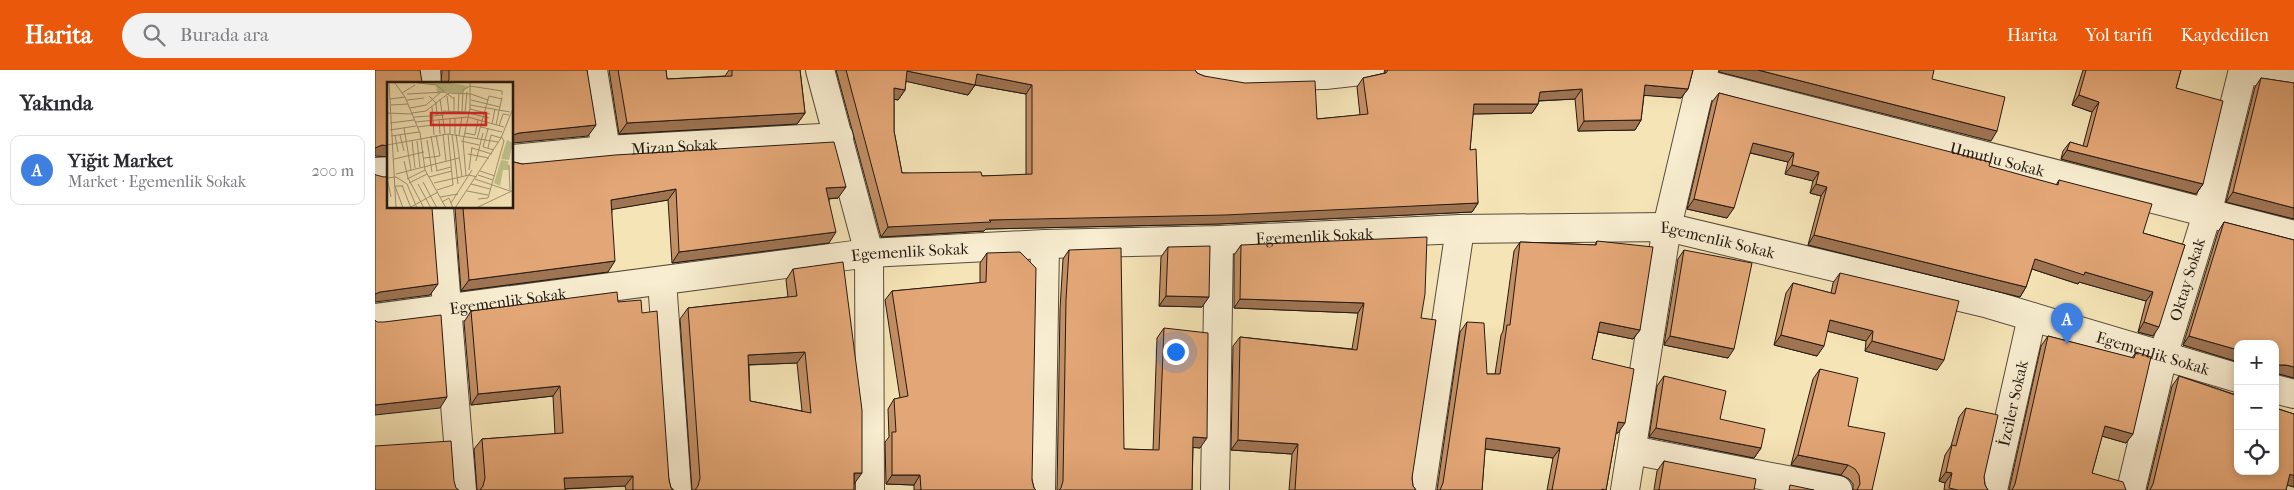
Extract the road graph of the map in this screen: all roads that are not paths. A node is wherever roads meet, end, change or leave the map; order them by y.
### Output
1 (593, 70) edge
2 (820, 70) edge
3 (1200, 70) edge
4 (1370, 70) edge
5 (2243, 70) edge
6 (2250, 70) edge
7 (1325, 73) edge
8 (1703, 76) edge
9 (2294, 79) edge
10 (839, 137) junction
11 (606, 150) junction
12 (514, 159) edge
13 (439, 209) edge
14 (2207, 214) junction
15 (1667, 227) junction
16 (1460, 228) junction
17 (2294, 235) edge
18 (1219, 240) junction
19 (1045, 244) junction
20 (869, 254) junction
21 (662, 281) junction
22 (445, 309) junction
23 (2032, 317) junction
24 (375, 318) edge
25 (2163, 356) junction
26 (2234, 377) edge
27 (2279, 390) edge
28 (2294, 394) edge
29 (1632, 450) junction
30 (462, 490) edge
31 (677, 490) edge
32 (870, 490) edge
33 (1041, 490) edge
34 (1215, 490) edge
35 (1421, 490) edge
36 (1625, 490) edge
37 (1838, 490) edge
38 (1993, 490) edge
39 (2131, 490) edge

1 - 11 street
2 - 10 street
3 - 7 street
4 - 7 street
5 - 14 street, Oktay Sokak
6 - 9 street
8 - 14 street, Umutlu Sokak
8 - 15 street
10 - 11 street, Mizan Sokak
10 - 20 street
11 - 12 street, Mizan Sokak
13 - 22 street
14 - 17 street, Umutlu Sokak
14 - 25 street, Oktay Sokak
15 - 16 street, Egemenlik Sokak
15 - 23 street, Egemenlik Sokak
15 - 29 street
16 - 18 street, Egemenlik Sokak
16 - 35 street
18 - 19 street, Egemenlik Sokak
18 - 34 street
19 - 20 street, Egemenlik Sokak
19 - 33 street
20 - 21 street, Egemenlik Sokak
20 - 32 street
21 - 22 street, Egemenlik Sokak
21 - 31 street
22 - 24 street, Egemenlik Sokak
22 - 30 street
23 - 25 street, Egemenlik Sokak
23 - 38 street, İzciler Sokak
25 - 26 street, Egemenlik Sokak
25 - 39 street, Oktay Sokak
27 - 28 street
29 - 36 street
29 - 37 street

